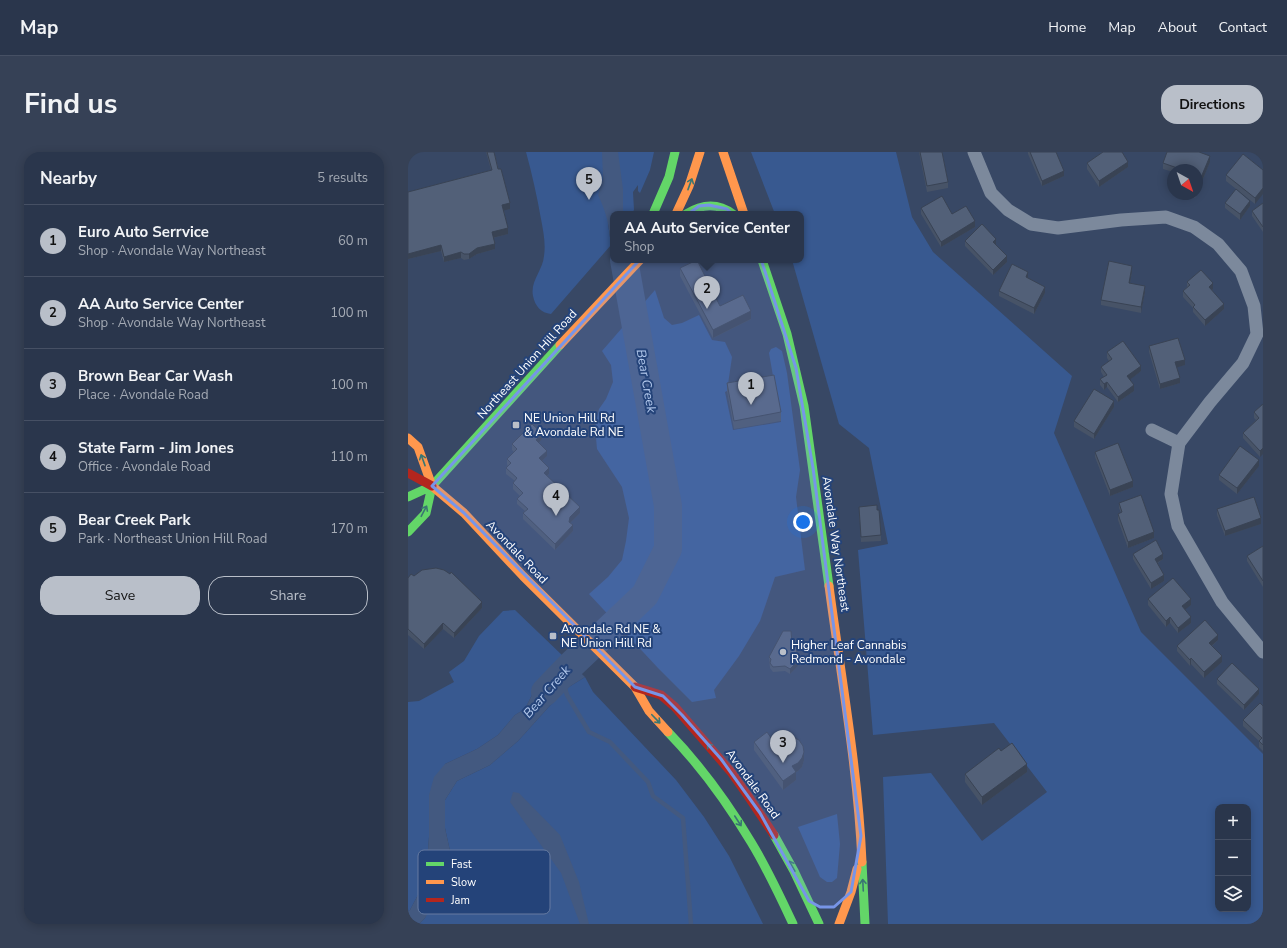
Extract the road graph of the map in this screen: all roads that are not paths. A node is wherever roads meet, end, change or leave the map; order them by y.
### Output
1 (675, 152) edge
2 (700, 152) edge
3 (723, 152) edge
4 (974, 152) edge
5 (653, 211) edge
6 (677, 211) edge
7 (691, 211) edge
8 (729, 211) edge
9 (743, 211) edge
10 (626, 263) edge
11 (637, 263) edge
12 (763, 263) edge
13 (611, 291) junction
14 (1260, 334) edge
15 (1152, 430) dead end
16 (408, 438) edge
17 (1179, 443) junction
18 (408, 473) edge
19 (432, 486) junction
20 (408, 497) edge
21 (408, 532) edge
22 (1263, 652) edge
23 (635, 687) junction
24 (861, 836) junction
25 (852, 892) junction
26 (809, 901) junction
27 (820, 907) dead end
28 (834, 907) dead end
29 (793, 924) edge
30 (819, 924) edge
31 (839, 924) edge
32 (865, 924) edge

1 - 5 main road
6 -> 2 main road
3 - 9 main road
4 - 14 street
7 - 8 main road
10 - 13 main road
11 - 13 main road, Northeast Union Hill Road
12 - 24 main road, Avondale Way Northeast
13 - 19 main road, Northeast Union Hill Road
14 - 17 street
15 - 17 street
19 -> 16 main road
17 - 22 street
18 - 19 main road, Avondale Road
19 - 20 main road, Northeast Union Hill Road
21 -> 19 main road, Northeast Union Hill Road
19 - 23 main road, Avondale Road
26 -> 23 main road, Avondale Road
23 -> 29 main road, Avondale Road
24 - 25 main road, Avondale Way Northeast
32 -> 24 main road, Avondale Way Northeast
25 - 28 main road
25 - 31 main road, Avondale Way Northeast
26 - 27 main road
26 - 30 main road, Avondale Road

